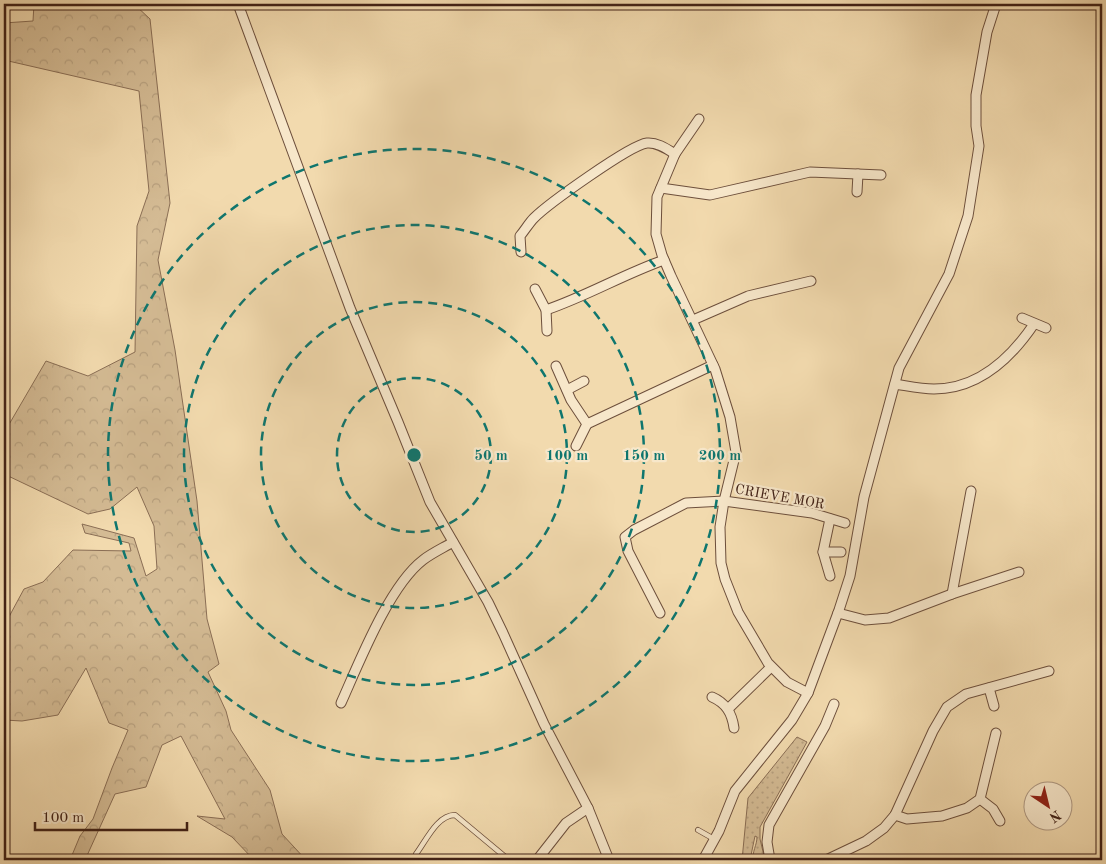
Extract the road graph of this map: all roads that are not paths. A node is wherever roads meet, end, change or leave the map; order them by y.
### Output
1 (238, 4) edge
2 (996, 4) edge
3 (699, 119) dead end
4 (675, 154) junction
5 (858, 174) junction
6 (881, 175) dead end
7 (661, 188) junction
8 (858, 192) dead end
9 (522, 252) dead end
10 (664, 260) junction
11 (811, 281) dead end
12 (535, 289) dead end
13 (546, 310) junction
14 (1022, 318) dead end
15 (693, 320) junction
16 (1034, 324) junction
17 (1046, 328) dead end
18 (548, 331) dead end
19 (713, 365) junction
20 (556, 366) dead end
21 (584, 381) dead end
22 (895, 384) junction
23 (566, 390) junction
24 (587, 424) junction
25 (576, 446) dead end
26 (971, 491) dead end
27 (724, 501) junction
28 (830, 519) junction
29 (845, 523) dead end
30 (453, 542) junction
31 (823, 552) junction
32 (841, 552) dead end
33 (1019, 572) dead end
34 (830, 576) dead end
35 (952, 594) junction
36 (660, 613) dead end
37 (838, 613) junction
38 (770, 666) junction
39 (1049, 671) dead end
40 (989, 688) junction
41 (808, 693) junction
42 (712, 697) dead end
43 (341, 703) dead end
44 (834, 704) dead end
45 (994, 706) dead end
46 (728, 709) junction
47 (734, 728) dead end
48 (996, 734) dead end
49 (980, 799) junction
50 (588, 808) junction
51 (895, 815) junction
52 (1000, 821) dead end
53 (698, 830) dead end
54 (715, 840) junction
55 (416, 860) edge
56 (509, 860) edge
57 (537, 860) edge
58 (609, 860) edge
59 (703, 860) edge
60 (770, 860) edge
61 (826, 860) edge

1 - 30 street
2 - 22 street
3 - 4 street
4 - 7 street
4 - 9 street
5 - 6 street
5 - 7 street
5 - 8 street
7 - 10 street
10 - 13 street
10 - 15 street
11 - 15 street
12 - 13 street
13 - 18 street
14 - 16 street
15 - 19 street
16 - 17 street
16 - 22 street
19 - 24 street
19 - 27 street
20 - 23 street
21 - 23 street
22 - 37 street
23 - 24 street
24 - 25 street
26 - 35 street
27 - 28 street, CRIEVE MOR
27 - 36 street
27 - 38 street, CRIEVE MOR
28 - 29 street, CRIEVE MOR
28 - 31 street, CRIEVE MOR
30 - 43 street
30 - 50 street
31 - 32 street
31 - 34 street, CRIEVE MOR
33 - 35 street
35 - 37 street
37 - 41 street
38 - 41 street, CRIEVE MOR
38 - 46 street
39 - 40 street
40 - 45 street
40 - 51 street
41 - 54 street
42 - 46 street
44 - 60 street
46 - 47 street
48 - 49 street
49 - 51 street
49 - 52 street
50 - 57 street
50 - 58 street
51 - 61 street
53 - 54 lane
54 - 59 street
55 - 56 lane

